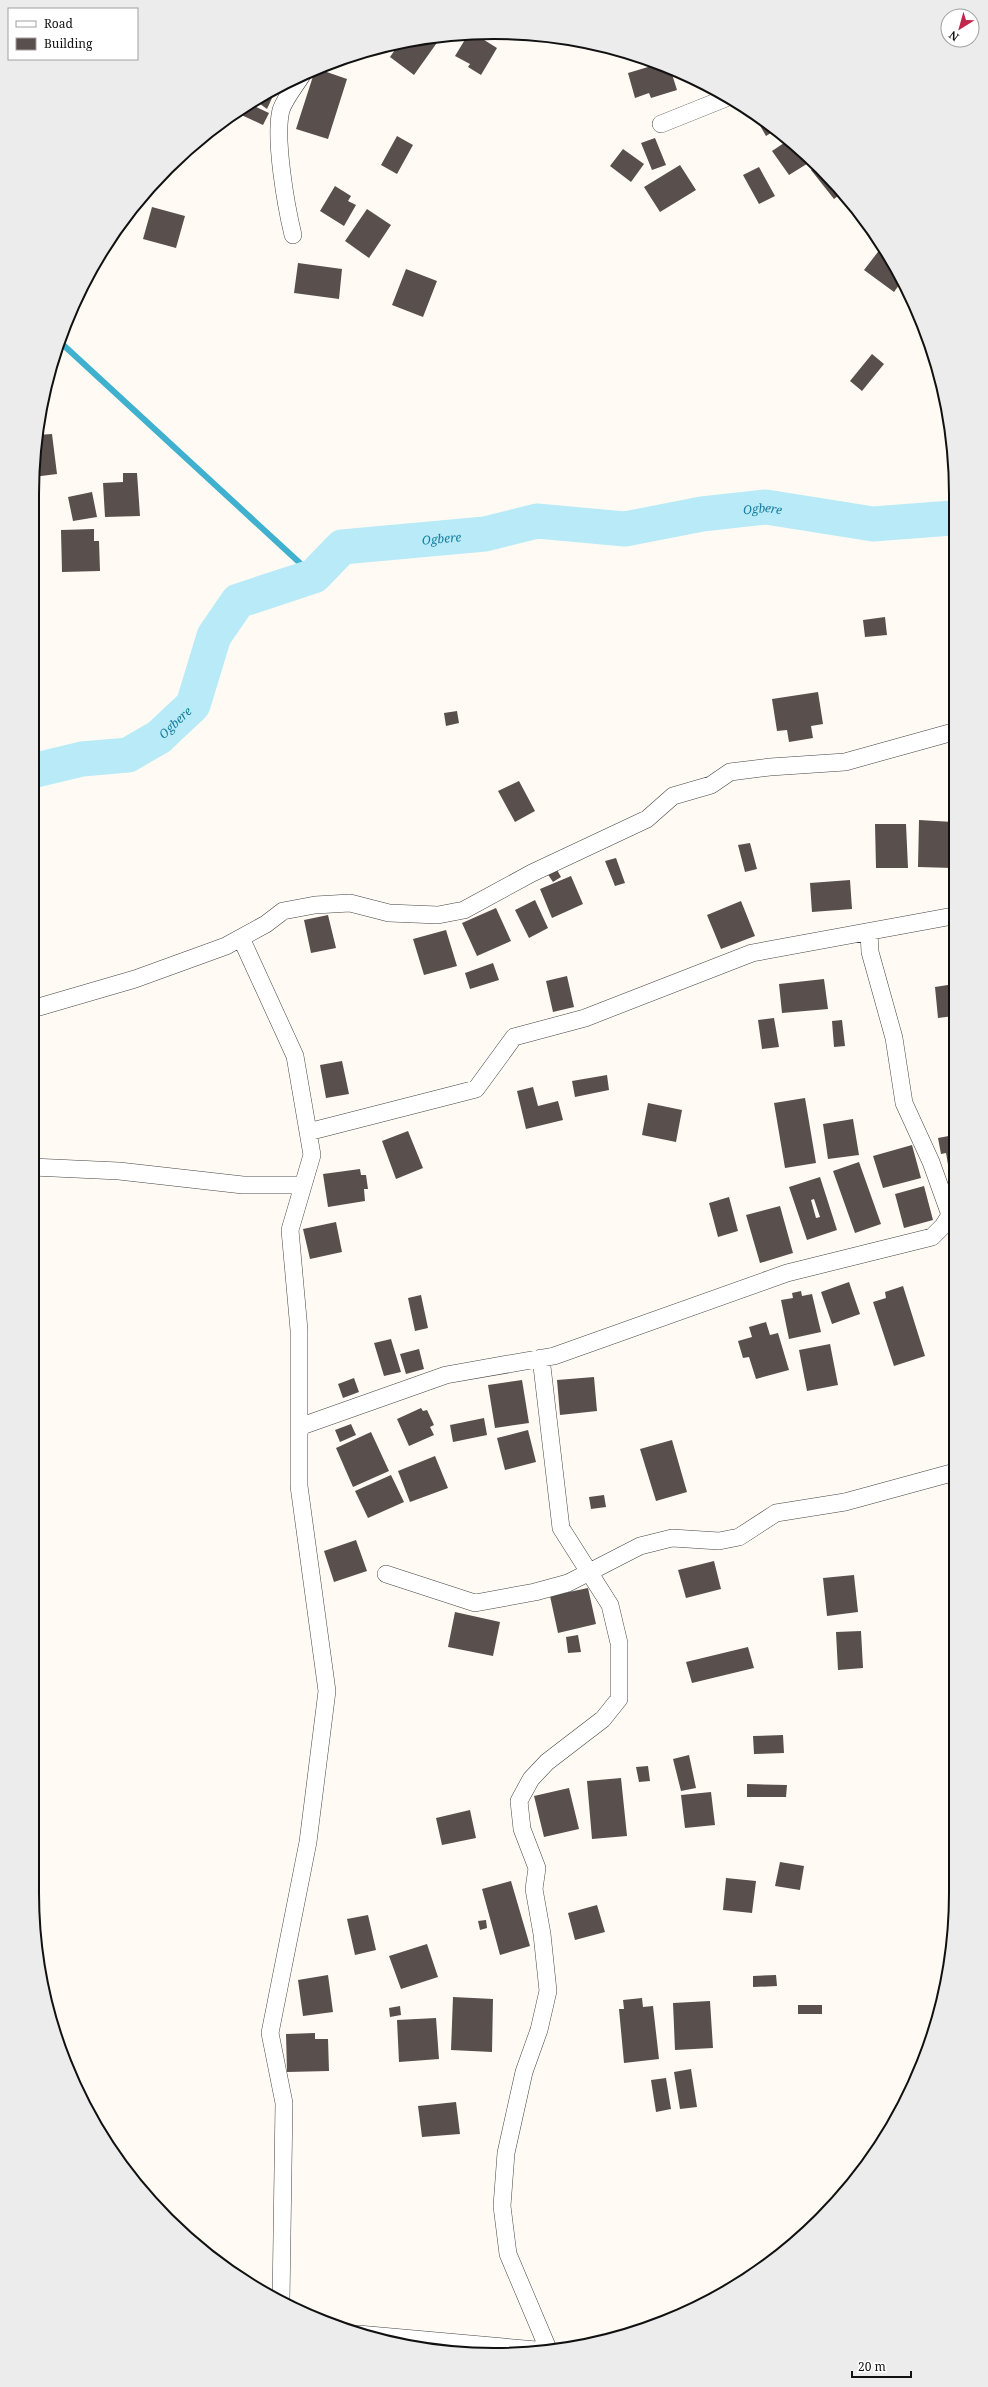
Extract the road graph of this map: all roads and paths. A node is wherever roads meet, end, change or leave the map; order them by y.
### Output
1 (296, 84) edge
2 (722, 100) edge
3 (661, 124) dead end
4 (294, 235) dead end
5 (949, 733) edge
6 (949, 917) edge
7 (869, 932) junction
8 (241, 938) junction
9 (39, 1008) edge
10 (308, 1132) junction
11 (39, 1167) edge
12 (303, 1184) junction
13 (949, 1212) edge
14 (949, 1217) edge
15 (541, 1358) junction
16 (299, 1427) junction
17 (949, 1474) edge
18 (590, 1572) junction
19 (386, 1574) dead end
20 (281, 2295) edge
21 (400, 2338) edge
22 (545, 2345) edge
23 (509, 2348) edge

1 - 4 street
2 - 3 street
5 - 8 street
6 - 7 street
7 - 10 street
7 - 13 street
8 - 9 street
8 - 10 street
10 - 12 street
11 - 12 street
12 - 16 street
14 - 15 street
15 - 16 street
15 - 18 street
16 - 20 street
17 - 18 street
18 - 19 street
18 - 22 street
21 - 23 street

